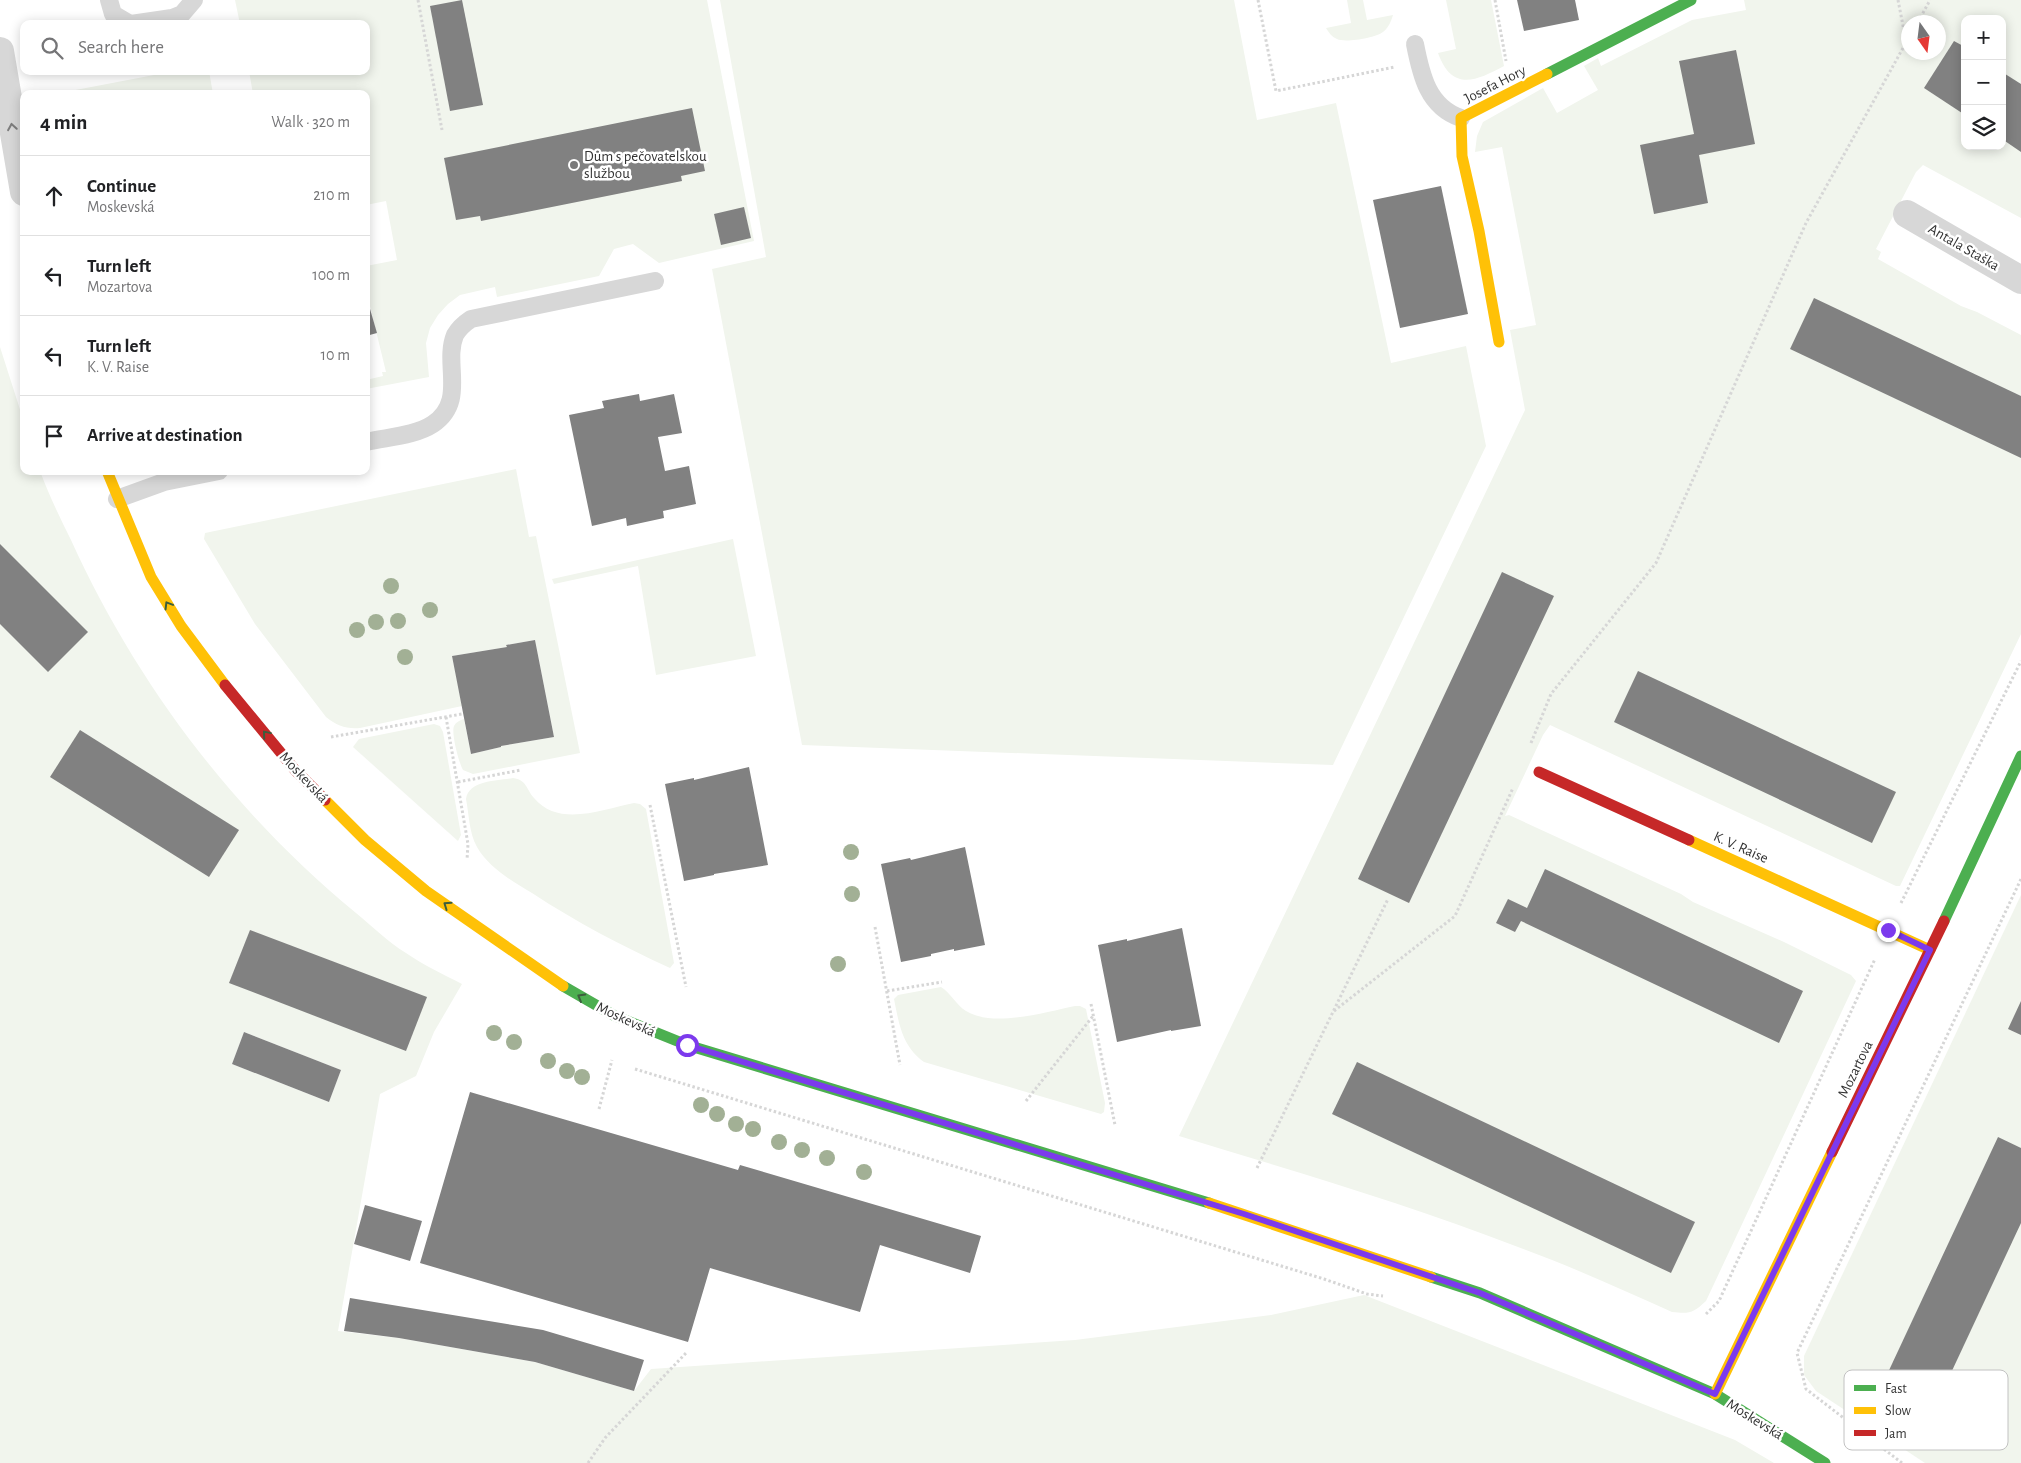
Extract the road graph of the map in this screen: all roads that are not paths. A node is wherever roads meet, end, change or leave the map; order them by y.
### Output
1 (109, 0) edge
2 (194, 0) edge
3 (1691, 0) edge
4 (123, 20) edge
5 (158, 20) edge
6 (1415, 44) dead end
7 (0, 51) edge
8 (1461, 118) junction
9 (20, 168) edge
10 (1907, 214) dead end
11 (2021, 280) edge
12 (655, 281) dead end
13 (1499, 342) dead end
14 (370, 441) edge
15 (108, 475) edge
16 (199, 475) edge
17 (117, 499) junction
18 (2021, 756) edge
19 (1539, 772) dead end
20 (1930, 950) junction
21 (1715, 1394) junction
22 (1824, 1463) edge

1 - 4 lane
2 - 5 lane
3 - 8 street, Josefa Hory
6 - 8 lane
9 -> 7 street
8 - 13 street, Josefa Hory
10 - 11 street, Antala Staška
12 - 14 lane
15 - 17 street, Moskevská
16 - 17 lane
21 -> 17 street, Moskevská
18 - 20 street, Mozartova
19 - 20 street, K. V. Raise
20 - 21 street, Mozartova
21 - 22 street, Moskevská

